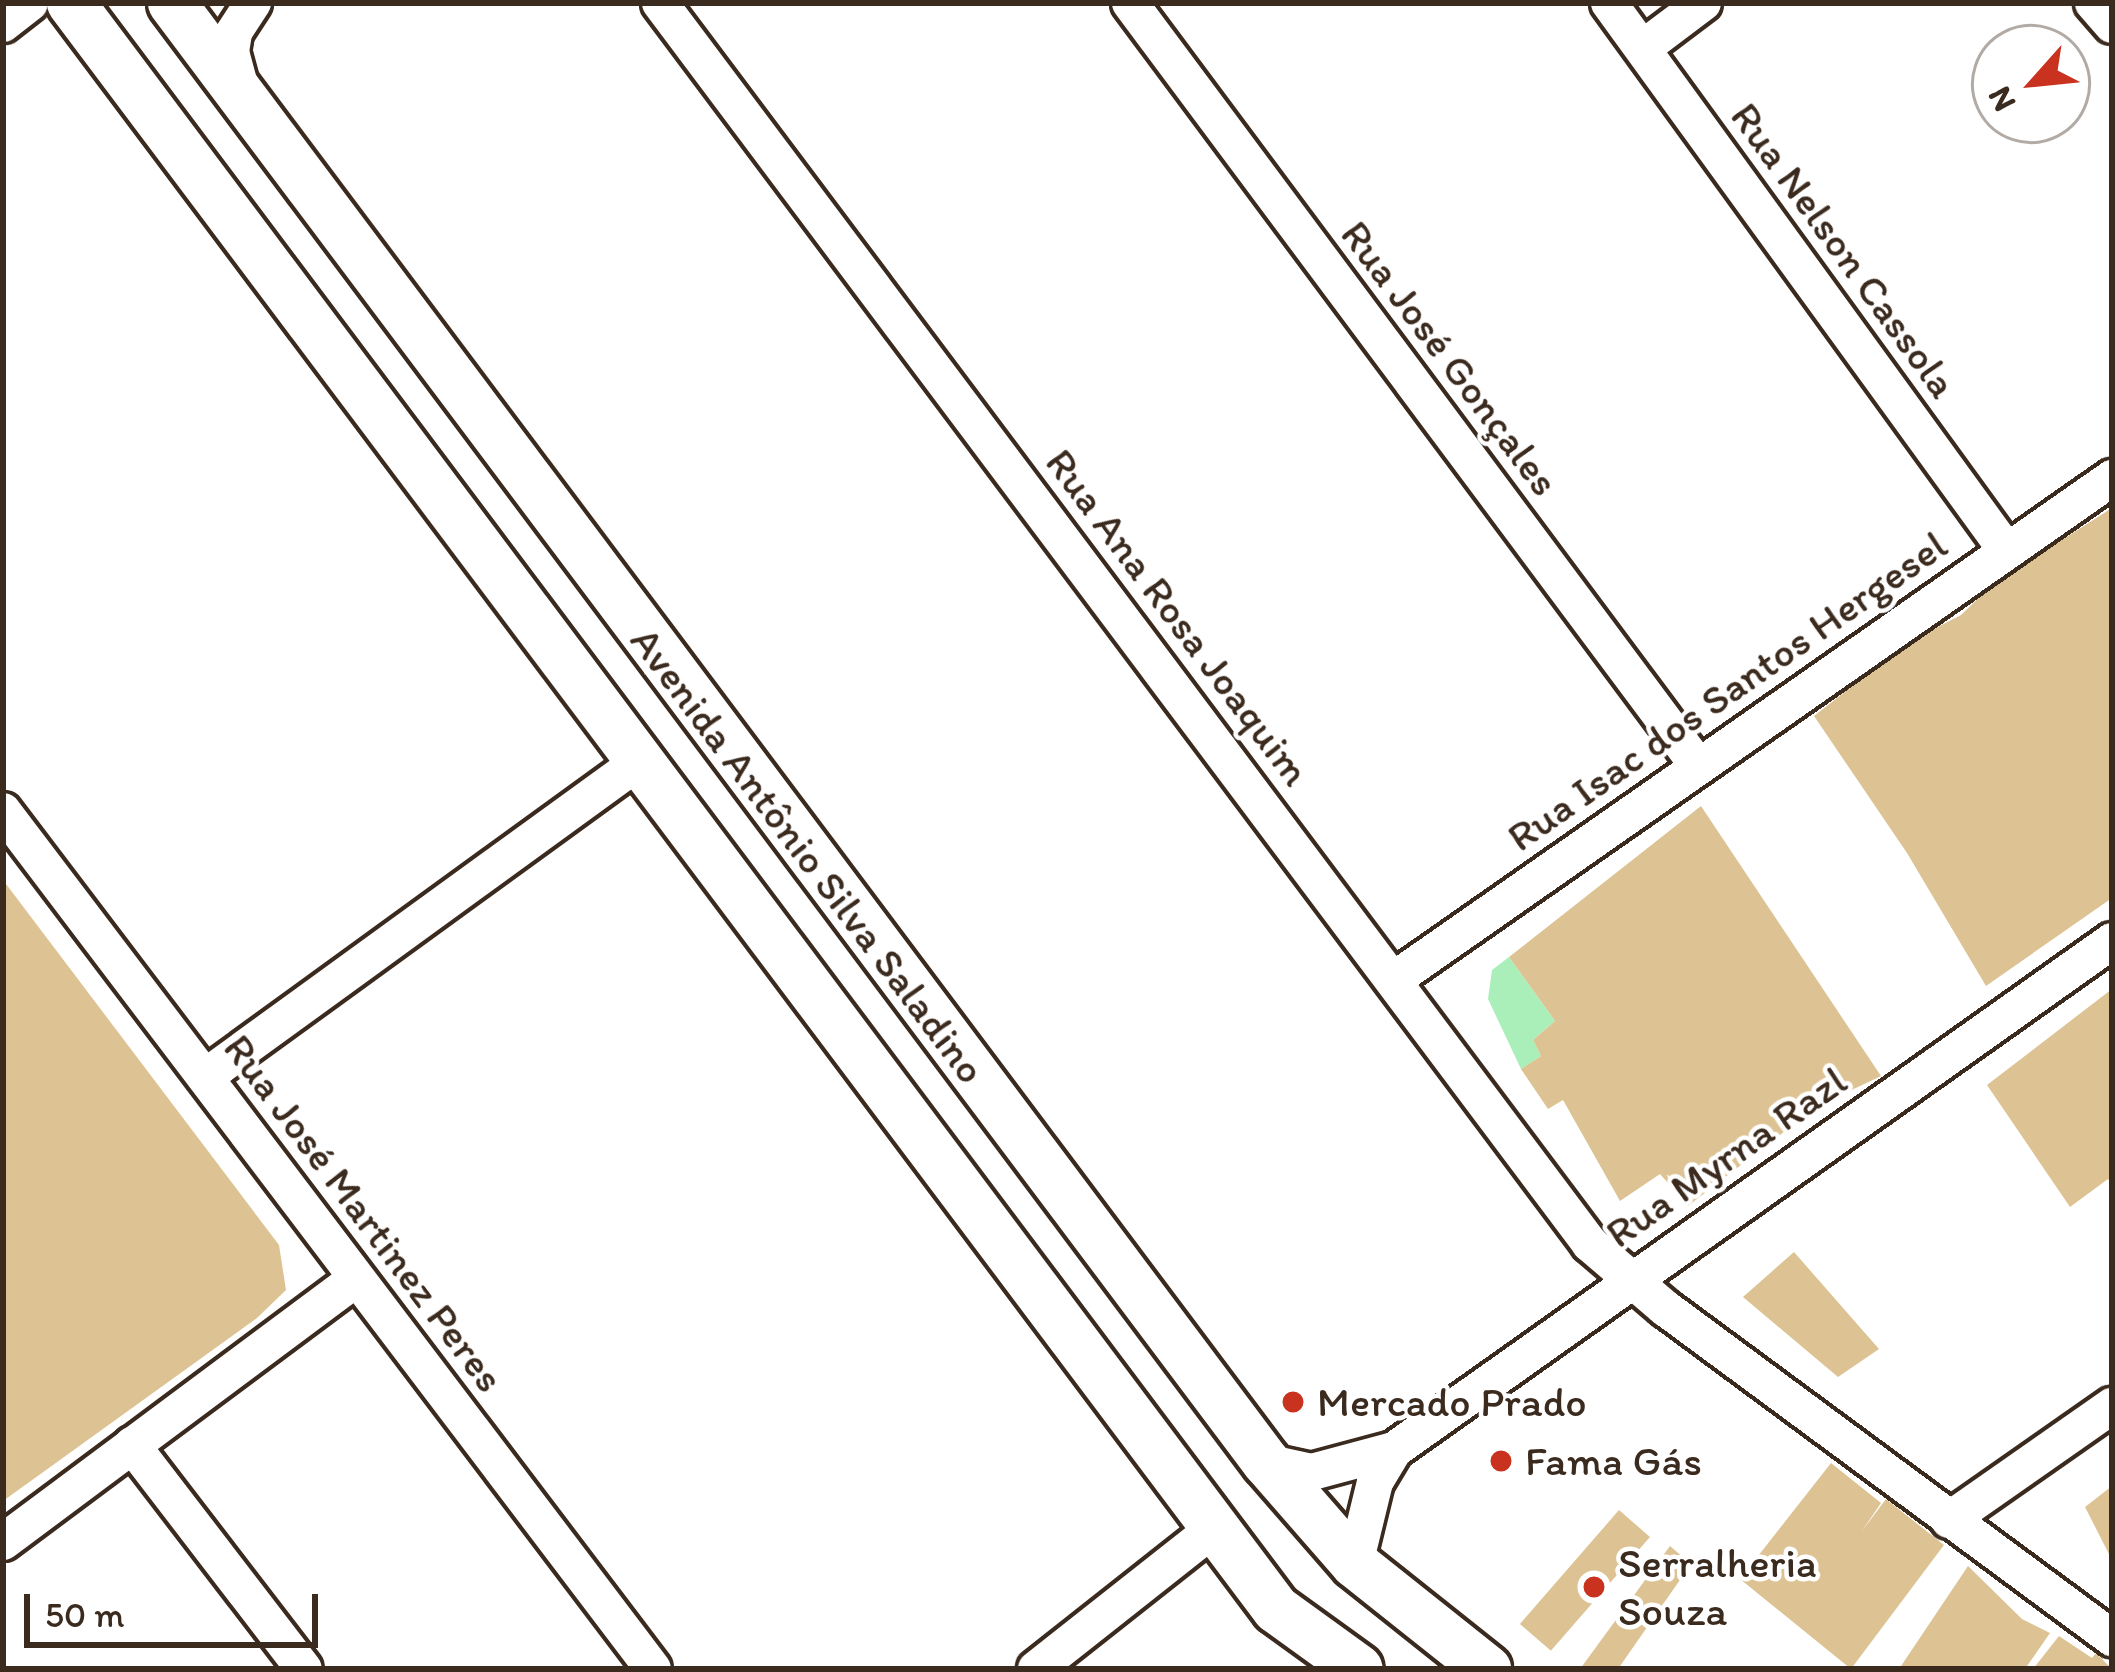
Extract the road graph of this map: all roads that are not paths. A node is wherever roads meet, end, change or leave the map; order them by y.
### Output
1 (30, 3) edge
2 (71, 3) edge
3 (172, 3) edge
4 (253, 3) edge
5 (660, 3) edge
6 (1130, 3) edge
7 (1609, 3) edge
8 (1703, 3) edge
9 (2093, 3) edge
10 (3, 24) edge
11 (2112, 25) edge
12 (1643, 49) junction
13 (244, 98) junction
14 (2112, 478) edge
15 (2006, 550) junction
16 (640, 761) junction
17 (1698, 766) junction
18 (3, 811) edge
19 (2112, 941) edge
20 (1395, 979) junction
21 (205, 1077) junction
22 (356, 1279) junction
23 (1629, 1280) junction
24 (2112, 1406) edge
25 (133, 1445) junction
26 (1394, 1450) junction
27 (1266, 1462) junction
28 (1949, 1520) junction
29 (1216, 1527) junction
30 (3, 1542) edge
31 (1355, 1564) junction
32 (1276, 1609) junction
33 (2112, 1638) edge
34 (304, 1669) edge
35 (652, 1669) edge
36 (1036, 1669) edge
37 (1314, 1669) edge
38 (1359, 1669) edge
39 (1487, 1669) edge

1 - 10 street
2 - 16 main road, Avenida Antônio Silva Saladino
3 - 13 main road, Avenida Antônio Silva Saladino
4 - 13 street
5 - 20 street, Rua Ana Rosa Joaquim
6 - 17 street, Rua José Gonçales
7 - 12 street, Rua Nelson Cassola
8 - 12 street
9 - 11 street
12 - 15 street, Rua Nelson Cassola
13 - 27 main road, Avenida Antônio Silva Saladino
14 - 15 street, Rua Isac dos Santos Hergesel
15 - 17 street, Rua Isac dos Santos Hergesel
16 - 21 street
16 - 29 main road, Avenida Antônio Silva Saladino
17 - 20 street, Rua Isac dos Santos Hergesel
18 - 21 street, Rua José Martinez Peres
19 - 23 street, Rua Myrna Razl
20 - 23 street, Rua Ana Rosa Joaquim
21 - 22 street, Rua José Martinez Peres
22 - 25 street
22 - 35 street, Rua José Martinez Peres
23 - 26 street, Rua Myrna Razl
23 - 28 street, Rua Ana Rosa Joaquim
24 - 28 street
25 - 30 street
25 - 34 street
26 - 27 street, Rua Myrna Razl
26 - 31 street, Rua Myrna Razl
27 - 31 main road, Avenida Antônio Silva Saladino
28 - 33 street, Rua Ana Rosa Joaquim
29 - 32 main road, Avenida Antônio Silva Saladino
29 - 36 street
31 - 39 main road, Avenida Antônio Silva Saladino
32 - 37 street
32 - 38 main road, Avenida Antônio Silva Saladino

